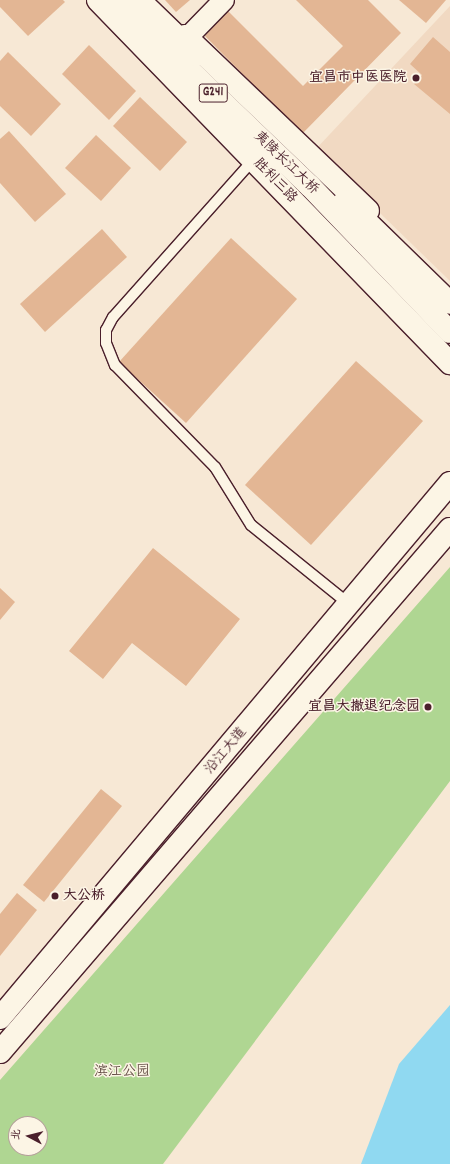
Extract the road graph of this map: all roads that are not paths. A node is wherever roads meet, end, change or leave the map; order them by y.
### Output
1 (98, 0) edge
2 (116, 0) edge
3 (139, 0) edge
4 (153, 0) edge
5 (224, 0) edge
6 (187, 38) junction
7 (254, 158) junction
8 (450, 290) edge
9 (450, 303) edge
10 (450, 332) edge
11 (450, 363) edge
12 (450, 482) edge
13 (450, 530) edge
14 (350, 605) junction
15 (0, 1018) edge
16 (0, 1052) edge

1 - 7 main road, 胜利三路
2 - 10 main road, 夷陵长江大桥 / G241
3 - 9 main road, 夷陵长江大桥 / G241
4 - 6 main road
5 - 6 street
6 - 8 main road
7 - 11 main road, 胜利三路
7 - 14 lane
12 - 14 main road, 沿江大道
13 - 16 main road, 沿江大道
14 - 15 main road, 沿江大道

